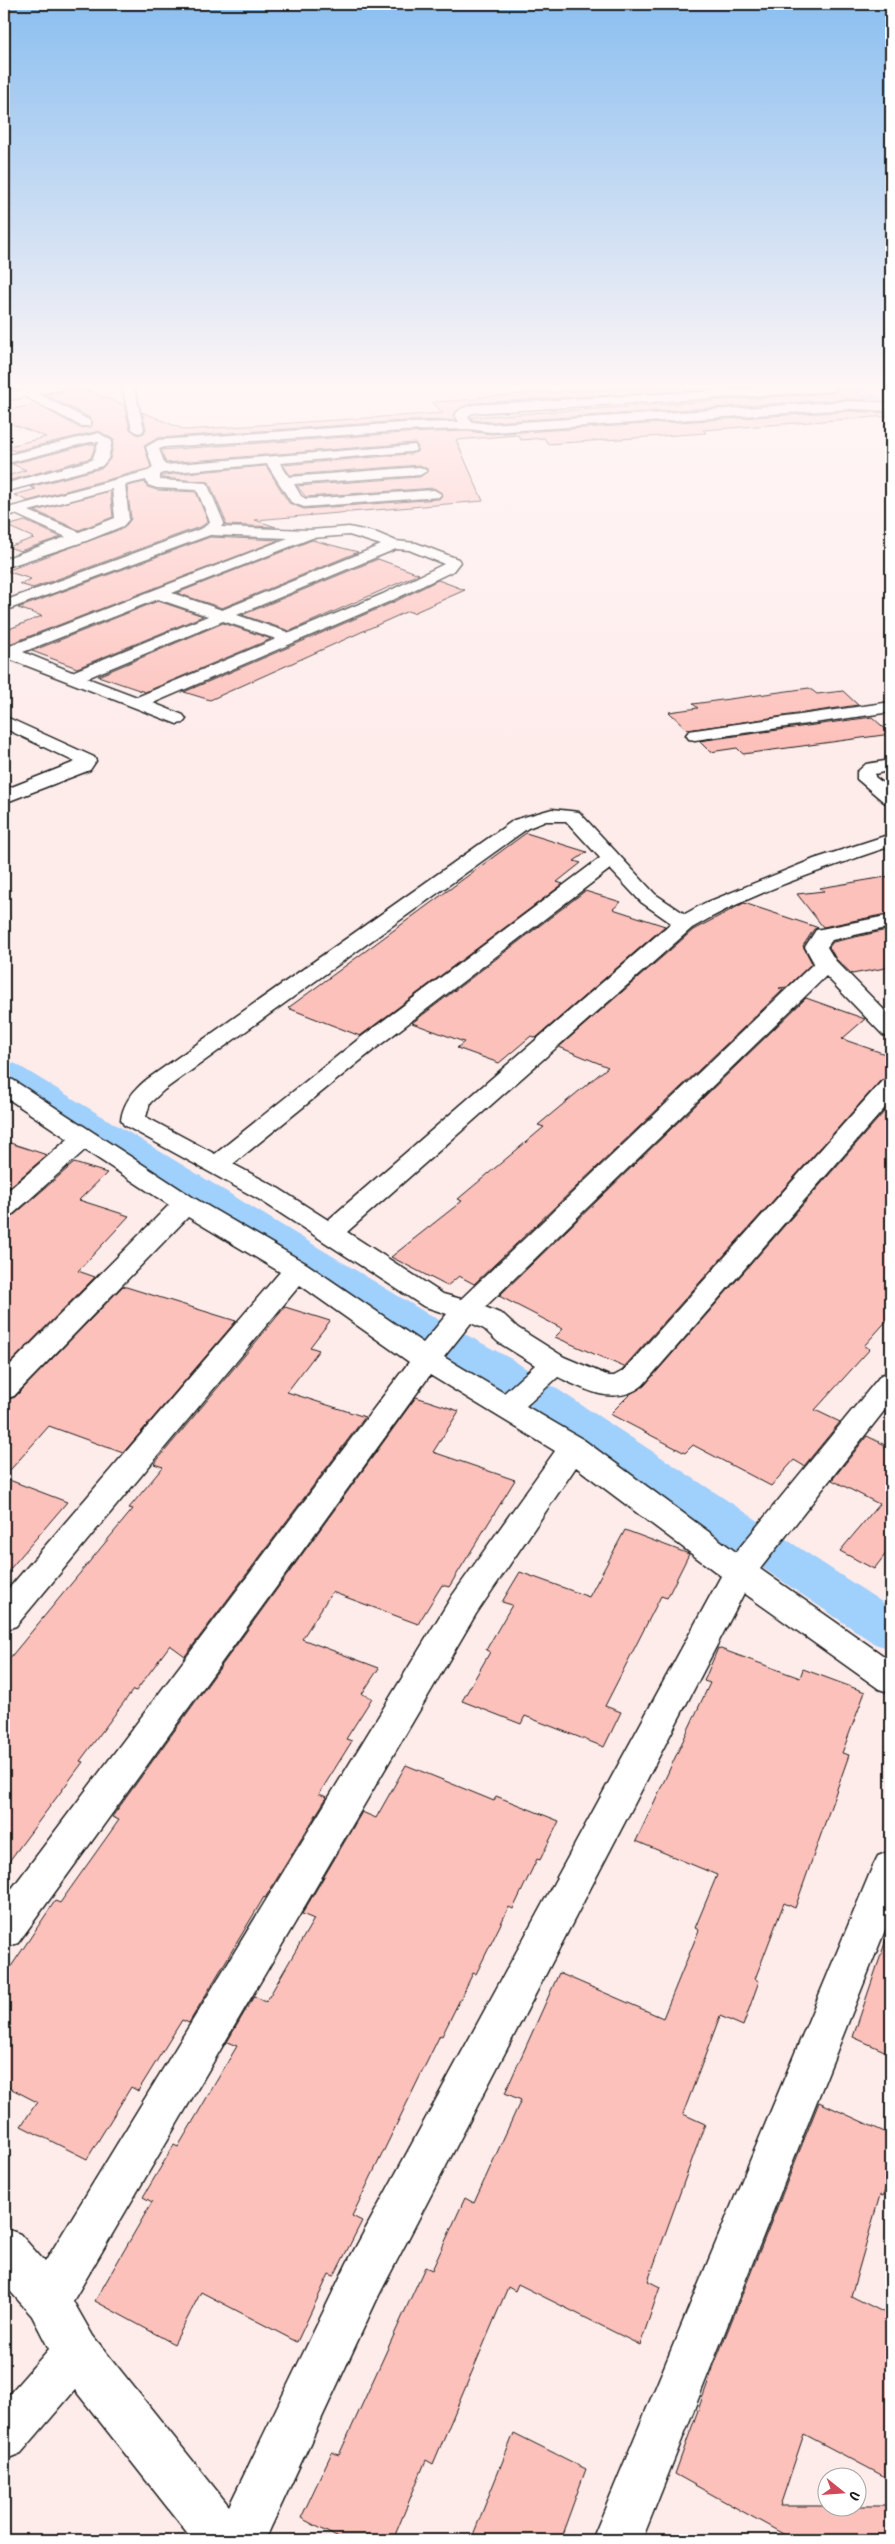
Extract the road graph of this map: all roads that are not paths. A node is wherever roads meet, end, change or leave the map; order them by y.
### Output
1 (30, 506) edge
2 (121, 506) edge
3 (210, 506) edge
4 (10, 511) edge
5 (208, 531) junction
6 (310, 534) junction
7 (81, 538) junction
8 (394, 545) junction
9 (4, 552) edge
10 (20, 559) junction
11 (4, 564) edge
12 (156, 592) junction
13 (4, 606) edge
14 (225, 615) junction
15 (289, 638) junction
16 (5, 652) edge
17 (71, 678) junction
18 (139, 703) junction
19 (891, 707) edge
20 (177, 719) dead end
21 (4, 721) edge
22 (695, 735) dead end
23 (891, 765) edge
24 (4, 797) edge
25 (891, 798) edge
26 (891, 840) edge
27 (611, 859) junction
28 (891, 921) edge
29 (684, 923) junction
30 (826, 964) junction
31 (887, 1020) edge
32 (4, 1085) edge
33 (891, 1086) edge
34 (84, 1138) junction
35 (218, 1164) junction
36 (185, 1204) junction
37 (4, 1208) edge
38 (329, 1234) junction
39 (297, 1270) junction
40 (463, 1313) junction
41 (431, 1354) junction
42 (547, 1370) junction
43 (891, 1382) edge
44 (4, 1389) edge
45 (510, 1405) junction
46 (573, 1448) junction
47 (741, 1571) junction
48 (4, 1617) edge
49 (891, 1679) edge
50 (891, 1868) edge
51 (4, 1930) edge
52 (4, 2250) edge
53 (48, 2300) junction
54 (76, 2353) junction
55 (4, 2436) edge
56 (224, 2540) edge
57 (239, 2540) edge
58 (617, 2540) edge

1 - 4 street
2 - 7 street
3 - 5 street
4 - 7 street
5 - 6 street
5 - 13 street
6 - 8 street
6 - 12 street
7 - 10 street
8 - 14 street
8 - 15 street
9 - 10 street
10 - 11 street
12 - 14 street
12 - 16 street
14 - 15 street
14 - 17 street
15 - 18 street
16 - 17 street
17 - 18 street
18 - 20 street
19 - 22 street
21 - 24 street
23 - 25 street
26 - 29 street
27 - 29 street
27 - 35 street
27 - 35 street
28 - 30 street
29 - 38 street
30 - 31 street
30 - 40 street
32 - 34 street
33 - 42 street
34 - 36 street
34 - 37 street
35 - 38 street
36 - 39 street
36 - 44 street
38 - 40 street
39 - 41 street
39 - 48 street
40 - 41 street
40 - 42 street
41 - 45 street
41 - 51 street
42 - 45 street
43 - 47 street
45 - 46 street
46 - 47 street
46 - 53 street
47 - 49 street
47 - 57 street
50 - 58 street
52 - 53 street
53 - 54 street
54 - 55 street
54 - 56 street

